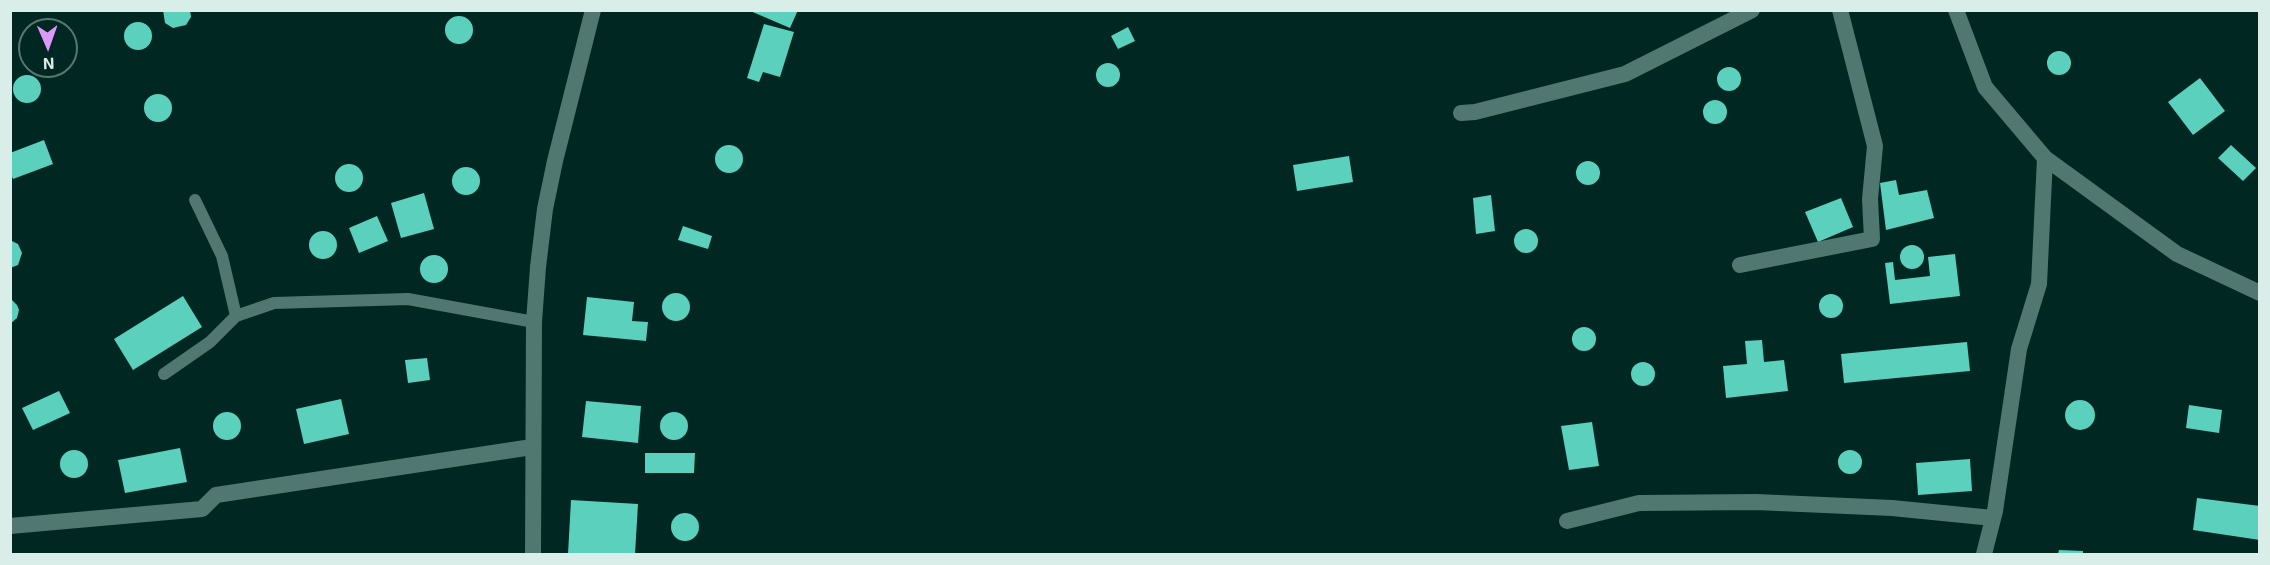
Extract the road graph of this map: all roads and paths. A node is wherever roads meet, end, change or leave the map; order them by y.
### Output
1 (593, 10) edge
2 (1752, 10) edge
3 (1840, 10) edge
4 (1956, 10) edge
5 (1461, 113) dead end
6 (2045, 158) junction
7 (195, 200) dead end
8 (1740, 265) dead end
9 (2259, 293) edge
10 (236, 316) junction
11 (534, 322) junction
12 (164, 374) dead end
13 (532, 447) junction
14 (1993, 518) junction
15 (1568, 522) dead end
16 (10, 526) edge
17 (533, 555) edge
18 (1984, 555) edge

1 - 11 street
2 - 5 street
3 - 8 street
4 - 6 street
6 - 9 street
6 - 14 street
7 - 10 lane
10 - 11 lane
10 - 12 lane
11 - 13 street
13 - 16 street
13 - 17 street
14 - 15 street
14 - 18 street

